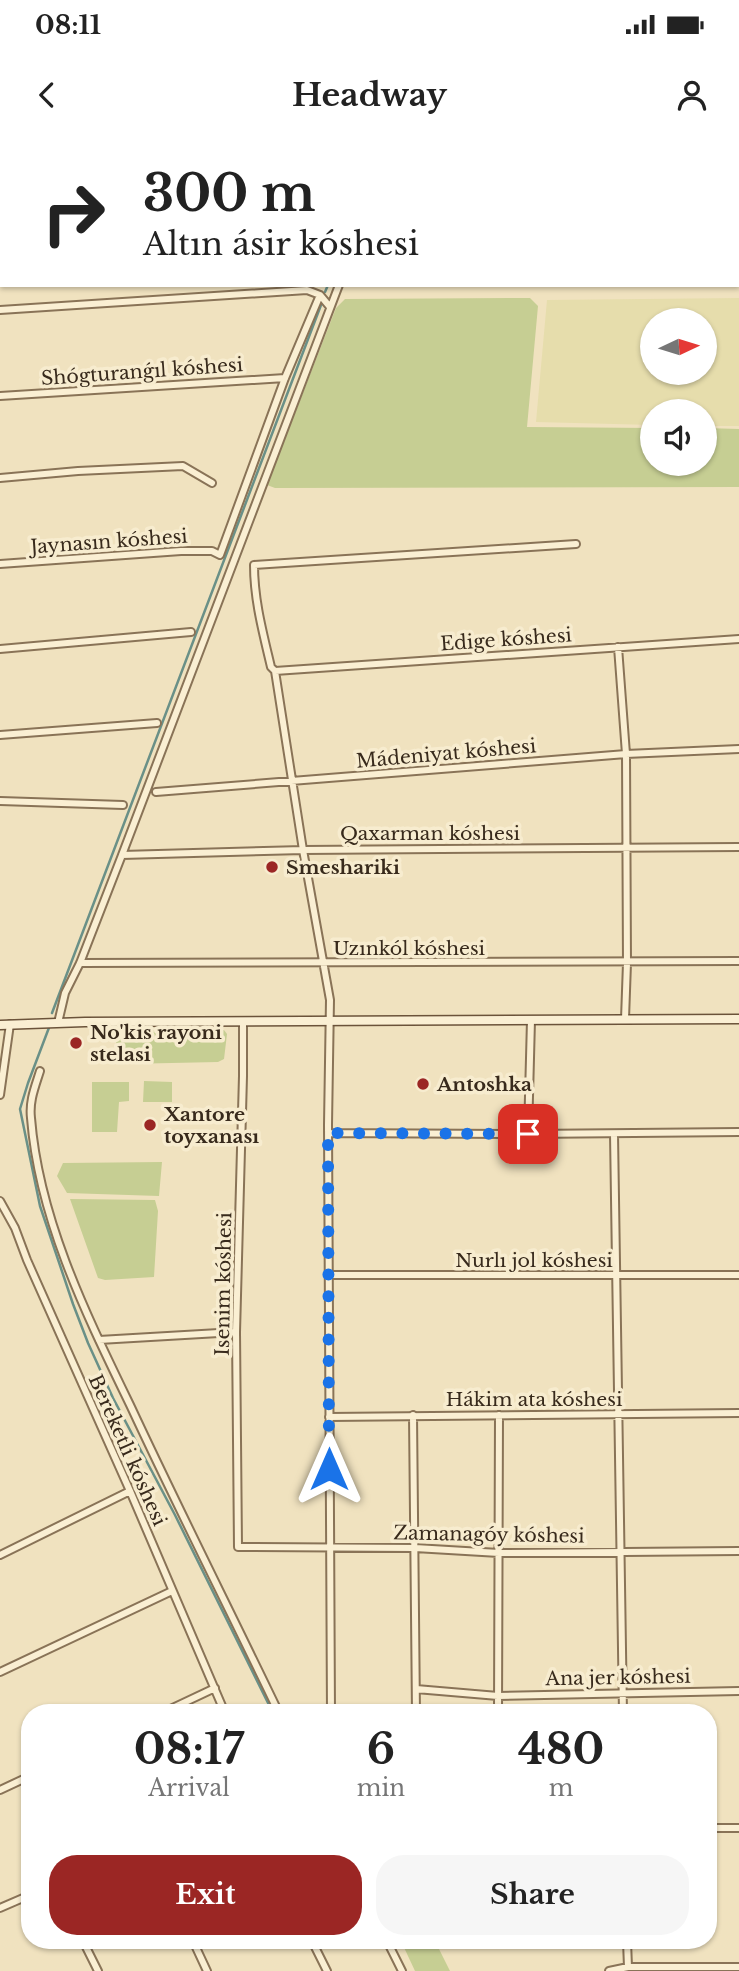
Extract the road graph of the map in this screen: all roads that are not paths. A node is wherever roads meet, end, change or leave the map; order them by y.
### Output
1 (337, 287) edge
2 (320, 295) junction
3 (330, 307) junction
4 (0, 310) edge
5 (285, 378) junction
6 (0, 396) edge
7 (0, 478) edge
8 (212, 483) dead end
9 (576, 544) dead end
10 (0, 564) edge
11 (191, 632) dead end
12 (739, 639) edge
13 (618, 647) junction
14 (0, 649) edge
15 (275, 671) junction
16 (157, 723) dead end
17 (0, 735) edge
18 (739, 749) edge
19 (626, 754) junction
20 (292, 781) junction
21 (156, 792) dead end
22 (0, 802) edge
23 (123, 805) dead end
24 (739, 847) edge
25 (626, 848) junction
26 (303, 850) junction
27 (122, 855) junction
28 (739, 961) edge
29 (627, 962) junction
30 (79, 963) junction
31 (324, 964) junction
32 (625, 1019) junction
33 (739, 1019) edge
34 (531, 1020) junction
35 (329, 1021) junction
36 (243, 1022) junction
37 (58, 1023) junction
38 (10, 1024) junction
39 (0, 1025) edge
40 (40, 1072) dead end
41 (0, 1095) edge
42 (739, 1132) edge
43 (328, 1133) junction
44 (614, 1133) junction
45 (528, 1134) junction
46 (0, 1200) edge
47 (329, 1275) junction
48 (739, 1275) edge
49 (616, 1276) junction
50 (236, 1332) junction
51 (99, 1340) junction
52 (739, 1413) edge
53 (619, 1414) junction
54 (414, 1415) junction
55 (499, 1415) junction
56 (329, 1417) junction
57 (130, 1491) junction
58 (238, 1547) joint
59 (329, 1548) junction
60 (415, 1548) junction
61 (739, 1551) edge
62 (621, 1552) junction
63 (499, 1553) junction
64 (0, 1555) edge
65 (172, 1591) junction
66 (0, 1672) edge
67 (215, 1688) junction
68 (416, 1689) junction
69 (739, 1691) edge
70 (622, 1692) junction
71 (498, 1696) junction
72 (181, 1704) edge
73 (221, 1704) edge
74 (275, 1704) edge
75 (331, 1704) edge
76 (416, 1704) edge
77 (498, 1704) edge
78 (623, 1704) edge
79 (21, 1780) edge
80 (0, 1790) edge
81 (717, 1828) edge
82 (739, 1828) edge
83 (21, 1899) edge
84 (0, 1908) edge
85 (87, 1949) edge
86 (197, 1949) edge
87 (316, 1949) edge
88 (391, 1949) edge
89 (627, 1949) edge
90 (739, 1967) edge
91 (628, 1968) junction
92 (701, 1969) edge
93 (98, 1971) edge
94 (207, 1971) edge
95 (327, 1971) edge
96 (402, 1971) edge
97 (609, 1971) edge

1 - 3 street
2 - 3 street
2 - 4 street
2 - 5 street
3 - 27 street
5 - 6 street, Shógturanǵıl kóshesi
5 - 10 street, Jaynasın kóshesi
7 - 8 street
9 - 15 street
11 - 14 street
12 - 13 street, Edige kóshesi
13 - 15 street, Edige kóshesi
13 - 19 street
15 - 20 street
16 - 17 street
18 - 19 street, Mádeniyat kóshesi
19 - 20 street, Mádeniyat kóshesi
19 - 25 street
20 - 21 street, Mádeniyat kóshesi
20 - 26 street
22 - 23 street
24 - 25 street, Qaxarman kóshesi
25 - 26 street, Qaxarman kóshesi
25 - 29 street
26 - 27 street, Qaxarman kóshesi
26 - 31 street
27 - 30 street
28 - 29 street, Uzınkól kóshesi
29 - 31 street, Uzınkól kóshesi
29 - 32 street
30 - 31 street, Uzınkól kóshesi
30 - 37 street
31 - 35 street
32 - 33 main road
32 - 34 main road
34 - 35 main road
34 - 45 street
35 - 36 main road
35 - 43 street
36 - 37 main road
36 - 50 street, Isenim kóshesi
37 - 38 main road
38 - 39 main road
38 - 41 street
40 - 51 street
42 - 44 street
43 - 45 street
43 - 47 street
44 - 45 street
44 - 49 street
46 - 57 street, Bereketli kóshesi
47 - 49 street, Nurlı jol kóshesi
47 - 56 street
48 - 49 street, Nurlı jol kóshesi
49 - 53 street
50 - 51 street
50 - 58 street, Isenim kóshesi
51 - 74 street
52 - 53 street, Hákim ata kóshesi
53 - 55 street, Hákim ata kóshesi
53 - 62 street
54 - 55 street, Hákim ata kóshesi
54 - 56 street, Hákim ata kóshesi
54 - 60 street
55 - 63 street
56 - 59 street
57 - 64 street
57 - 65 street, Bereketli kóshesi
58 - 59 street, Zamanagóy kóshesi
59 - 60 street, Zamanagóy kóshesi
59 - 75 street
60 - 63 street, Zamanagóy kóshesi
60 - 68 street
61 - 62 street, Zamanagóy kóshesi
62 - 63 street, Zamanagóy kóshesi
62 - 70 street
63 - 71 street
65 - 66 street
65 - 67 street, Bereketli kóshesi
67 - 72 street
67 - 73 street, Bereketli kóshesi
68 - 71 street, Ana jer kóshesi
68 - 76 street
69 - 70 street, Ana jer kóshesi
70 - 71 street, Ana jer kóshesi
70 - 78 street
71 - 77 street
79 - 80 street
81 - 82 street
83 - 84 street
85 - 93 street
86 - 94 street
87 - 95 street
88 - 96 street
89 - 91 street
90 - 92 street
91 - 92 street
91 - 97 street

